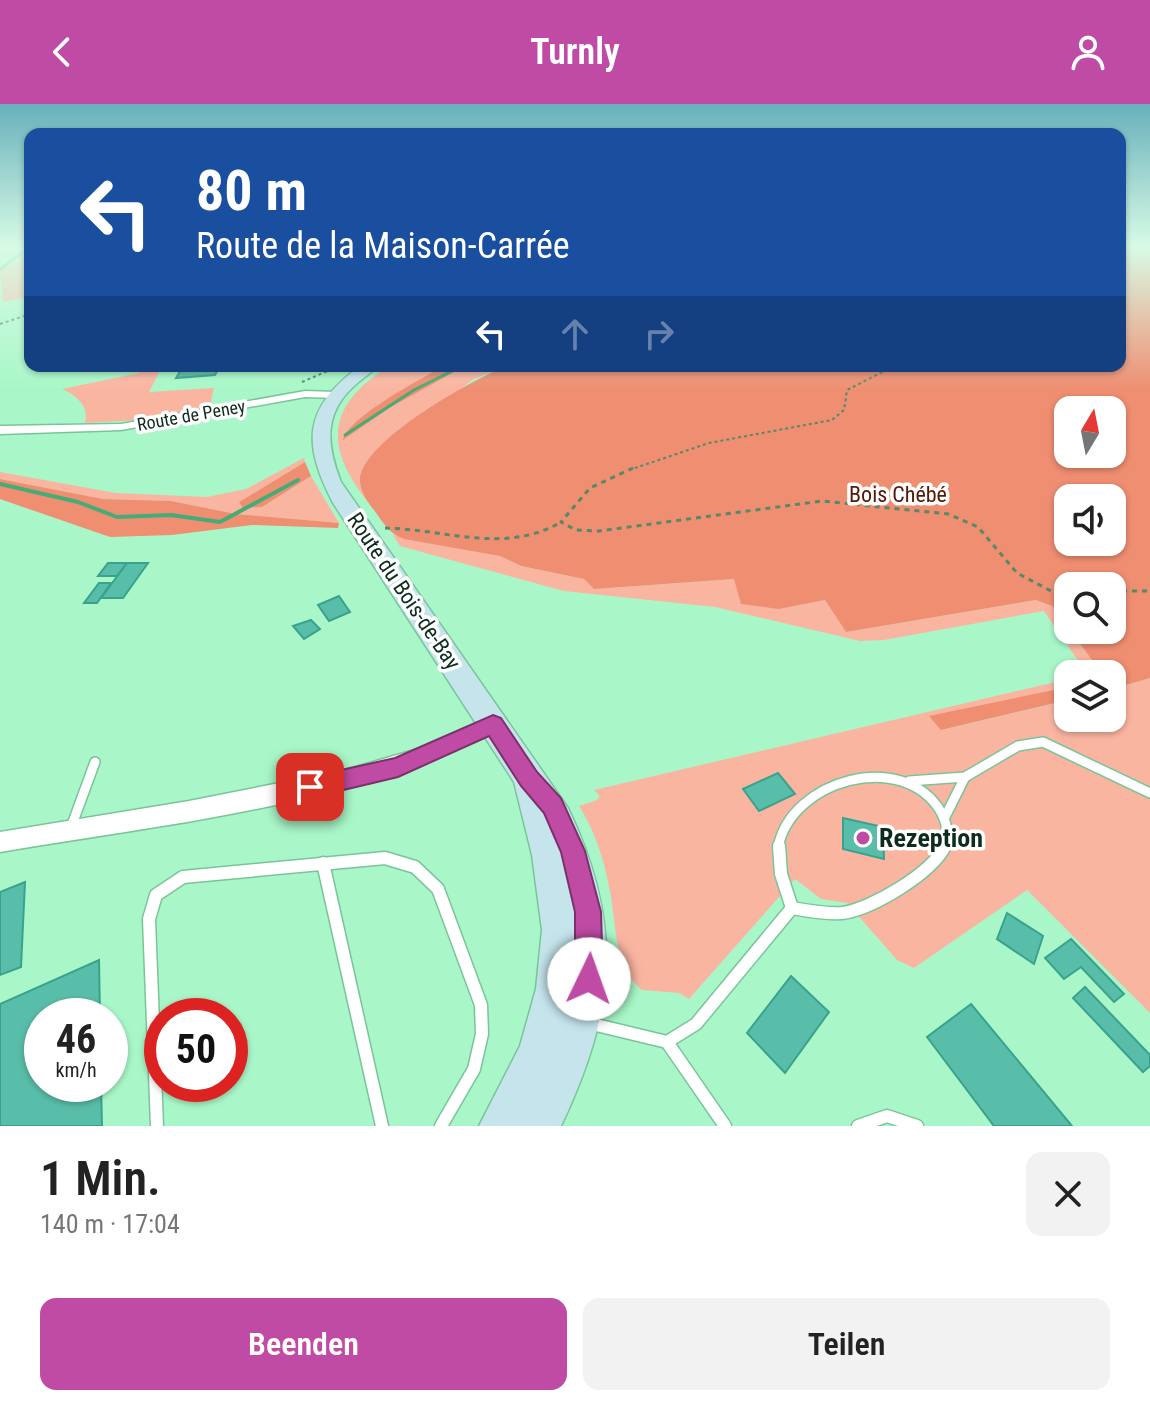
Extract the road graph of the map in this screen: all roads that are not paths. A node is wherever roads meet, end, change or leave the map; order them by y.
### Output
1 (363, 372) edge
2 (336, 395) junction
3 (0, 430) edge
4 (493, 724) junction
5 (95, 762) dead end
6 (965, 777) junction
7 (908, 781) junction
8 (1150, 793) edge
9 (945, 817) junction
10 (70, 831) junction
11 (0, 842) edge
12 (323, 863) junction
13 (792, 908) junction
14 (565, 1017) junction
15 (667, 1042) junction
16 (157, 1126) edge
17 (382, 1126) edge
18 (441, 1126) edge
19 (500, 1126) edge
20 (539, 1126) edge
21 (725, 1126) edge
22 (858, 1126) edge
23 (917, 1126) edge

1 - 2 main road
2 - 3 street, Route de Peney
2 - 4 main road, Route du Bois-de-Bay
4 - 10 street
4 - 14 main road, Route du Bois-de-Bay
5 - 10 lane
6 - 7 lane
6 - 8 lane
6 - 9 lane
7 - 9 lane
7 - 13 lane
9 - 13 lane
10 - 11 street
12 - 16 lane
12 - 17 lane
12 - 18 lane
13 - 15 lane
14 - 15 lane
14 - 19 main road, Route du Bois-de-Bay
14 - 20 main road, Route du Bois-de-Bay
15 - 21 lane
22 - 23 lane

